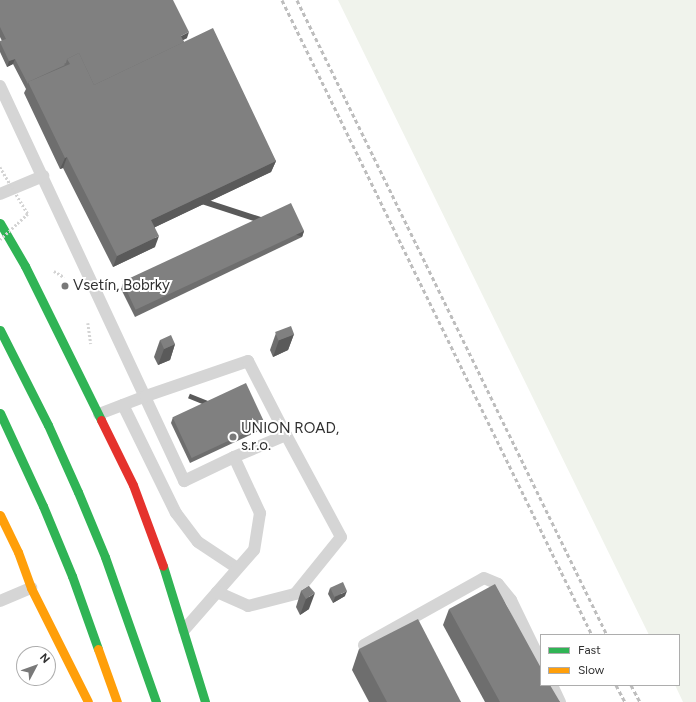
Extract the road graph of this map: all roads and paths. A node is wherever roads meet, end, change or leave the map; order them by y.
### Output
1 (0, 86) edge
2 (0, 167) edge
3 (43, 176) junction
4 (0, 194) edge
5 (0, 223) edge
6 (0, 240) edge
7 (0, 330) edge
8 (146, 396) junction
9 (123, 405) junction
10 (0, 413) edge
11 (99, 414) junction
12 (286, 435) junction
13 (234, 457) junction
14 (0, 515) edge
15 (237, 568) junction
16 (31, 588) junction
17 (217, 592) junction
18 (0, 601) edge
19 (184, 630) junction
20 (364, 645) edge
21 (540, 660) edge
22 (552, 686) edge
23 (88, 702) edge
24 (117, 702) edge
25 (156, 702) edge
26 (204, 702) edge
27 (560, 702) edge

1 - 3 lane
2 - 6 path, bridge
3 - 4 lane
3 - 8 lane
5 - 11 main road
7 - 25 main road
8 - 9 lane
8 - 12 lane
8 - 13 lane
9 - 11 lane
9 - 15 lane
10 - 24 main road
11 - 19 main road
12 - 13 lane
12 - 17 lane
13 - 15 lane
14 - 16 main road
15 - 17 lane
16 - 18 lane
16 - 23 main road
17 - 19 lane
19 - 26 main road
20 - 21 lane
22 - 27 lane

